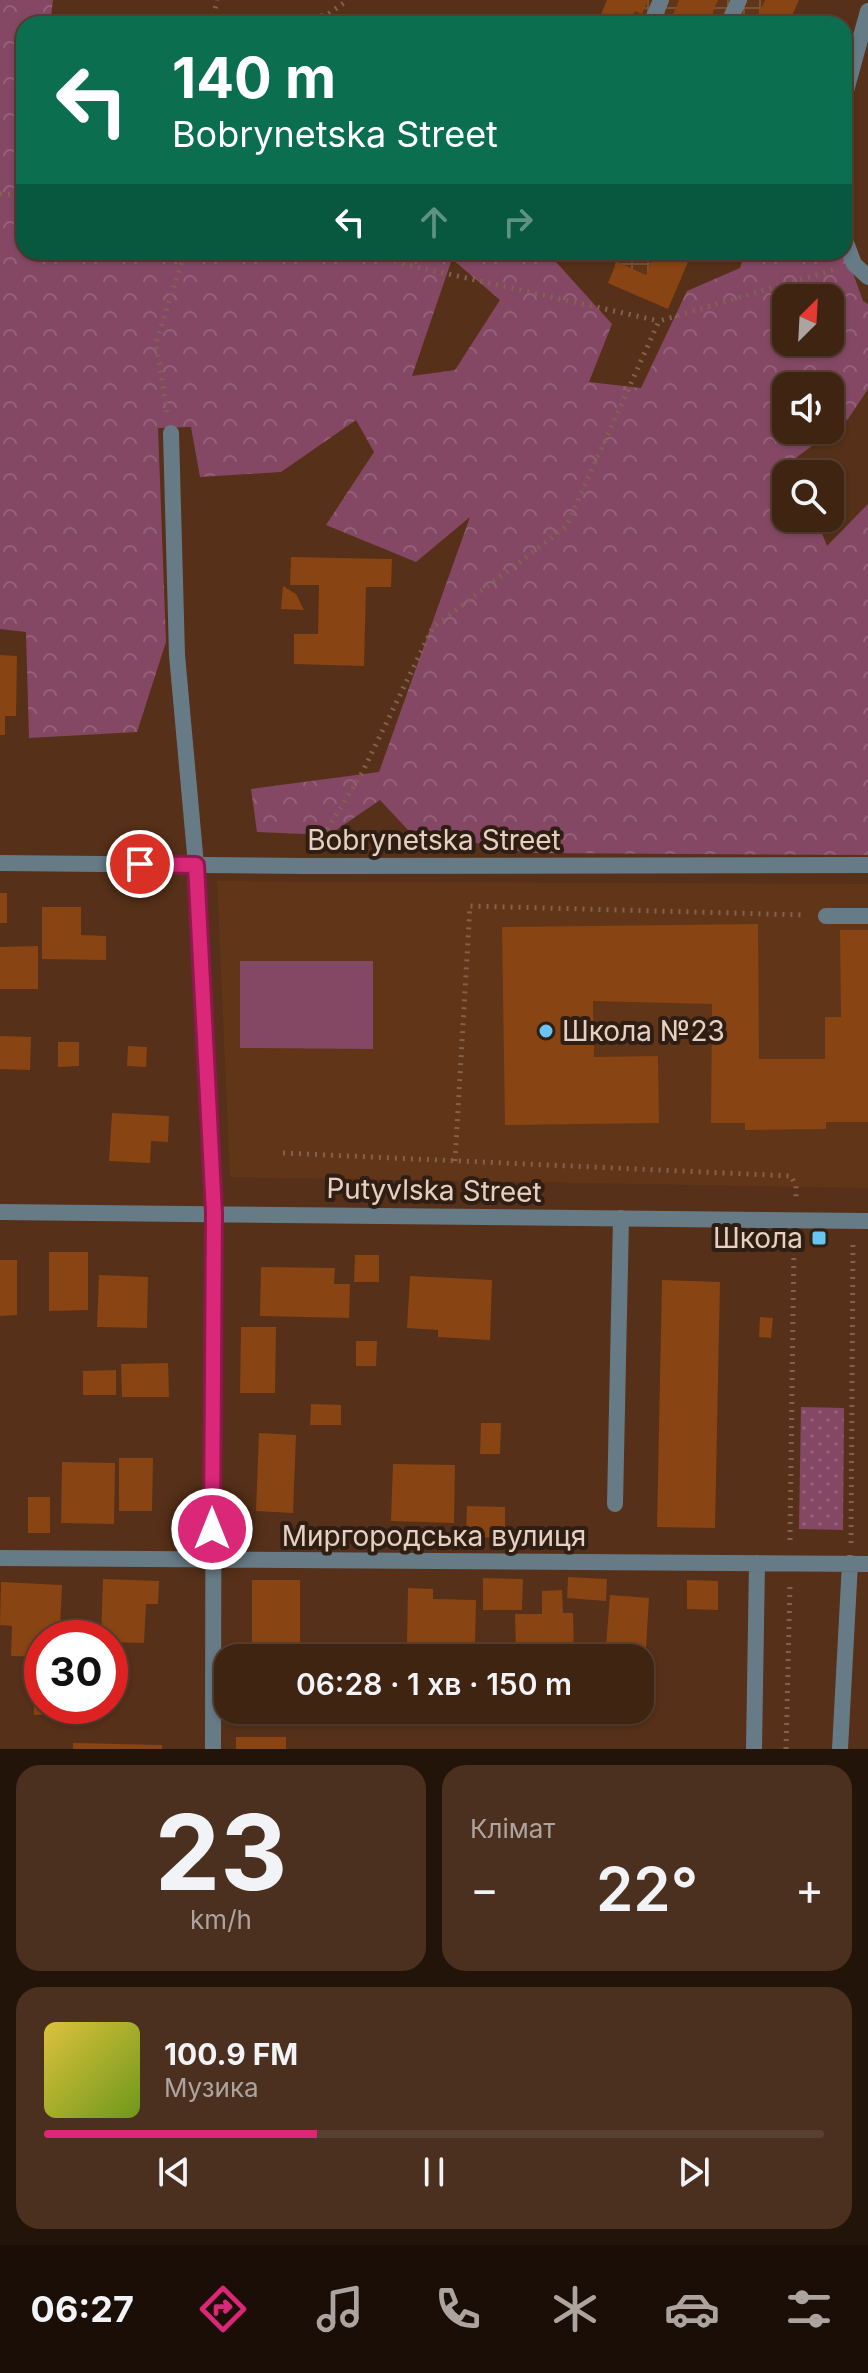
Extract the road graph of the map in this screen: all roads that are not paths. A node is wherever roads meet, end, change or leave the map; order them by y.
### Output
1 (868, 11) edge
2 (852, 69) edge
3 (852, 259) edge
4 (868, 277) edge
5 (171, 433) road end
6 (0, 863) edge
7 (196, 865) junction
8 (868, 865) edge
9 (826, 916) road end
10 (868, 916) edge
11 (0, 1212) edge
12 (214, 1213) junction
13 (621, 1218) junction
14 (861, 1220) edge
15 (615, 1504) dead end
16 (0, 1558) edge
17 (212, 1560) junction
18 (757, 1563) junction
19 (850, 1563) junction
20 (868, 1564) edge
21 (213, 1749) edge
22 (754, 1749) edge
23 (840, 1749) edge

1 - 2 street
3 - 4 street
5 - 7 street
6 - 7 street, Bobrynetska Street
7 - 8 street, Bobrynetska Street
7 - 12 street
9 - 10 street
11 - 12 street, Putyvlska Street
12 - 13 street, Putyvlska Street
12 - 17 street
13 - 14 street, Putyvlska Street
13 - 15 street
16 - 17 street, Миргородська вулиця
17 - 18 street, Миргородська вулиця
17 - 21 street
18 - 19 street, Миргородська вулиця
18 - 22 street
19 - 20 street, Миргородська вулиця
19 - 23 street

